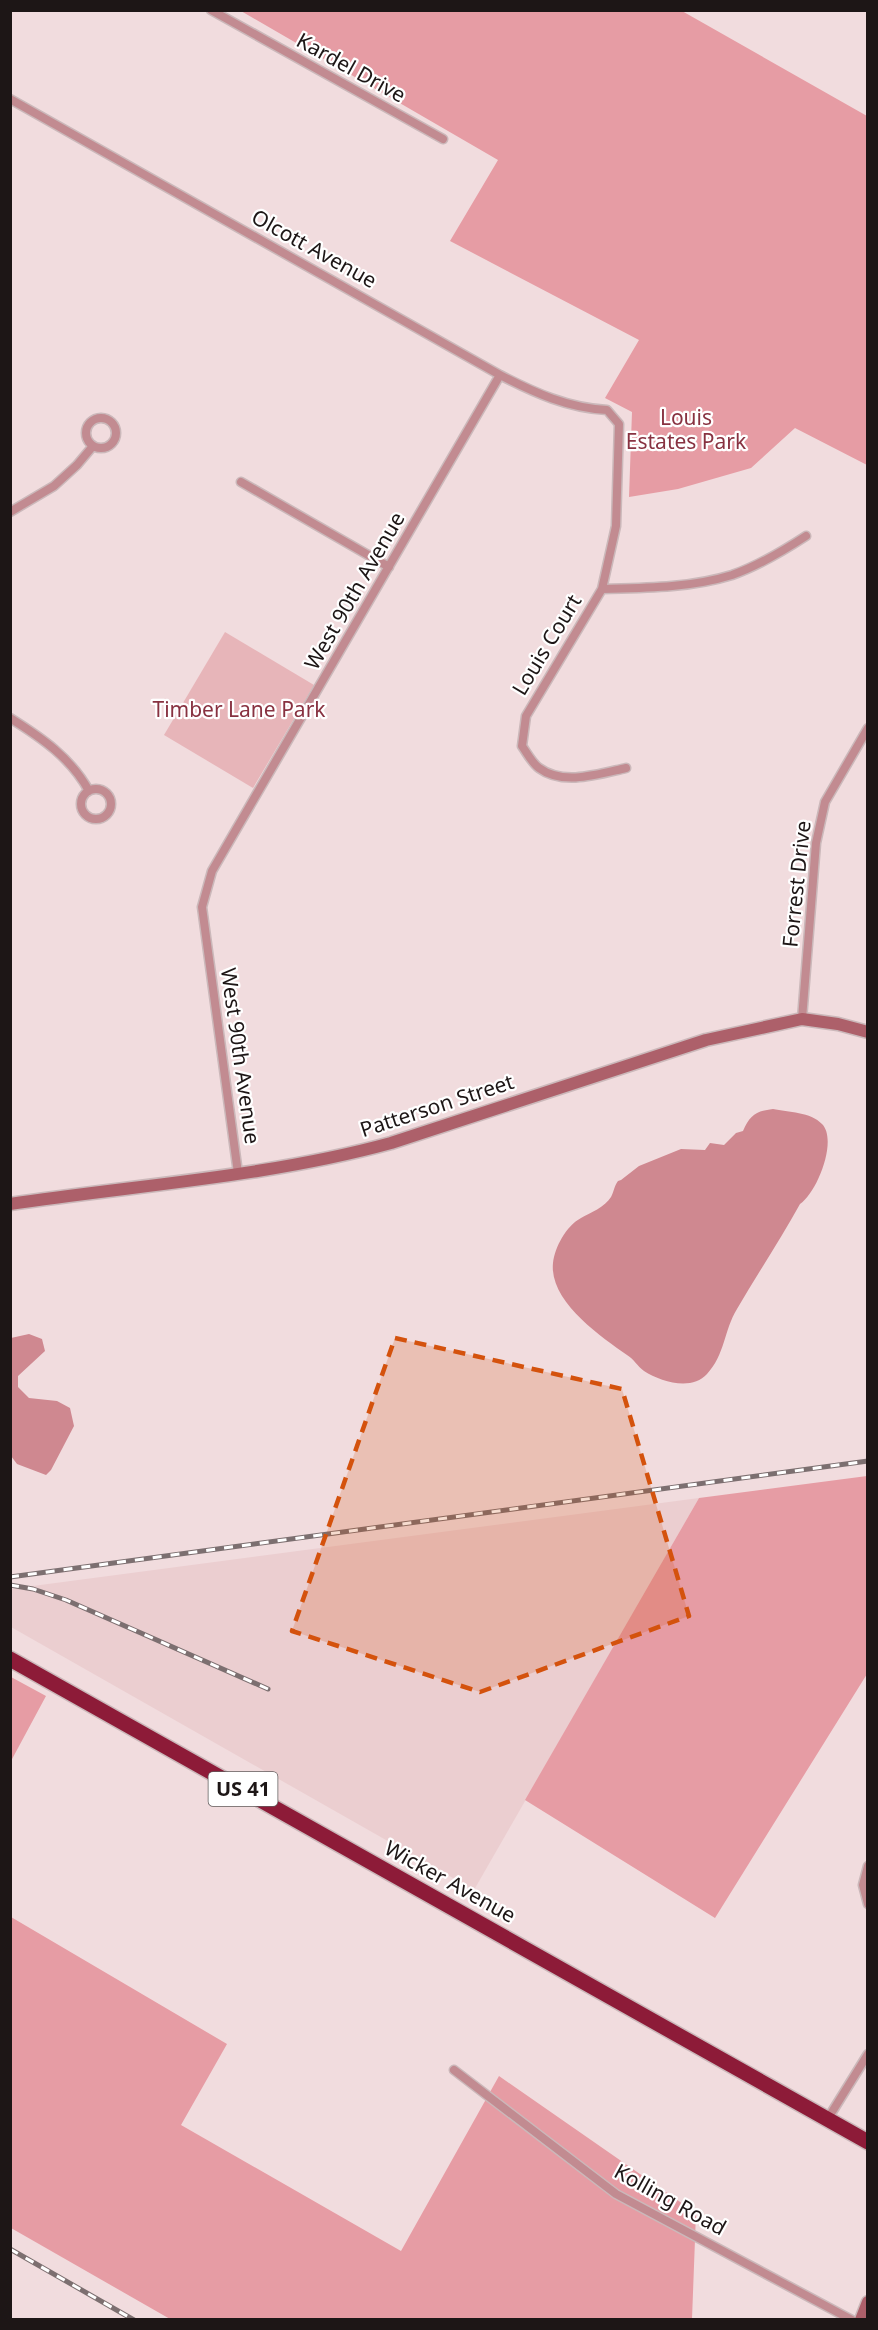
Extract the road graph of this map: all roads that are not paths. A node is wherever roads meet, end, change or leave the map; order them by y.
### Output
1 (211, 10) edge
2 (10, 99) edge
3 (442, 139) dead end
4 (500, 375) junction
5 (93, 446) dead end
6 (242, 482) dead end
7 (10, 512) edge
8 (806, 536) dead end
9 (389, 567) junction
10 (602, 589) junction
11 (10, 718) edge
12 (867, 728) edge
13 (626, 768) dead end
14 (89, 791) dead end
15 (802, 1019) junction
16 (867, 1032) edge
17 (238, 1173) junction
18 (10, 1204) edge
19 (10, 1659) edge
20 (867, 1866) edge
21 (867, 1904) edge
22 (867, 2054) edge
23 (454, 2070) dead end
24 (827, 2120) junction
25 (867, 2142) edge
26 (867, 2302) edge
27 (852, 2319) edge
28 (861, 2319) edge

1 - 3 street, Kardel Drive
2 - 4 street, Olcott Avenue
4 - 9 street, West 90th Avenue
4 - 10 street, Olcott Avenue
5 - 7 street
6 - 9 street
8 - 10 street
9 - 17 street, West 90th Avenue
10 - 13 street, Louis Court
11 - 14 street
12 - 15 street, Forrest Drive
15 - 16 street, Patterson Street
15 - 17 street, Patterson Street
17 - 18 street, Patterson Street
19 - 24 highway, Wicker Avenue / US 41
20 - 21 street
22 - 24 street
23 - 27 street, Kolling Road
24 - 25 highway, Wicker Avenue / US 41
26 - 28 street

